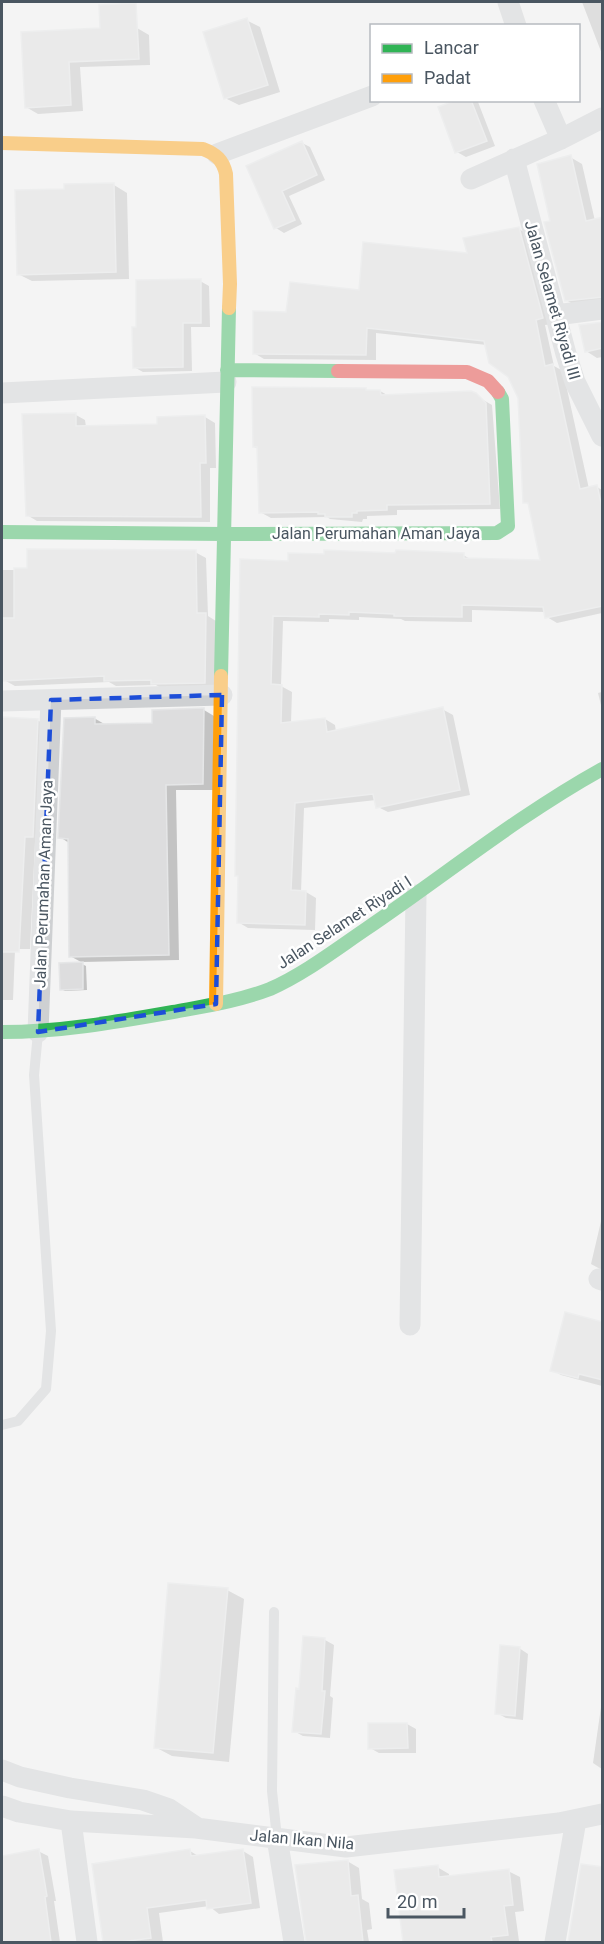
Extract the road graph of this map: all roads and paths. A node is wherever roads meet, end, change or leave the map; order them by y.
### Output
1 (508, 2) edge
2 (515, 24) edge
3 (370, 97) edge
4 (545, 102) edge
5 (603, 118) edge
6 (561, 139) junction
7 (2, 143) edge
8 (217, 154) junction
9 (514, 159) junction
10 (471, 179) dead end
11 (603, 309) edge
12 (556, 315) junction
13 (226, 376) junction
14 (2, 393) edge
15 (603, 436) edge
16 (2, 532) edge
17 (224, 534) junction
18 (222, 695) junction
19 (51, 700) junction
20 (2, 701) edge
21 (603, 769) edge
22 (416, 895) junction
23 (216, 1004) junction
24 (2, 1032) edge
25 (38, 1032) junction
26 (410, 1325) dead end
27 (2, 1425) edge
28 (274, 1612) dead end
29 (2, 1770) edge
30 (2, 1806) edge
31 (603, 1814) edge
32 (576, 1820) junction
33 (71, 1821) junction
34 (196, 1828) junction
35 (277, 1838) junction
36 (87, 1942) edge
37 (294, 1942) edge
38 (555, 1942) edge

1 - 2 street
3 - 8 street
4 - 6 street
5 - 6 street
6 - 9 street
7 - 8 street
8 - 13 street
9 - 10 street
9 - 12 street, Jalan Selamet Riyadi III
11 - 12 street
12 - 15 street, Jalan Selamet Riyadi III
13 - 14 street, Jalan Perumahan Aman Jaya
13 - 17 street
13 - 17 street, Jalan Perumahan Aman Jaya
16 - 17 street, Jalan Perumahan Aman Jaya
17 - 18 street
18 - 19 street
18 - 23 street
19 - 20 street
19 - 25 street, Jalan Perumahan Aman Jaya
21 - 22 street, Jalan Selamet Riyadi I
22 - 23 street, Jalan Selamet Riyadi I
22 - 26 street
23 - 25 street, Jalan Selamet Riyadi I
24 - 25 street, Jalan Selamet Riyadi I
25 - 27 lane
28 - 35 lane
29 - 34 street
30 - 33 street, Jalan Ikan Nila
31 - 32 street, Jalan Ikan Nila
32 - 35 street, Jalan Ikan Nila
32 - 38 street
33 - 34 street, Jalan Ikan Nila
33 - 36 street
34 - 35 street, Jalan Ikan Nila
35 - 37 street

